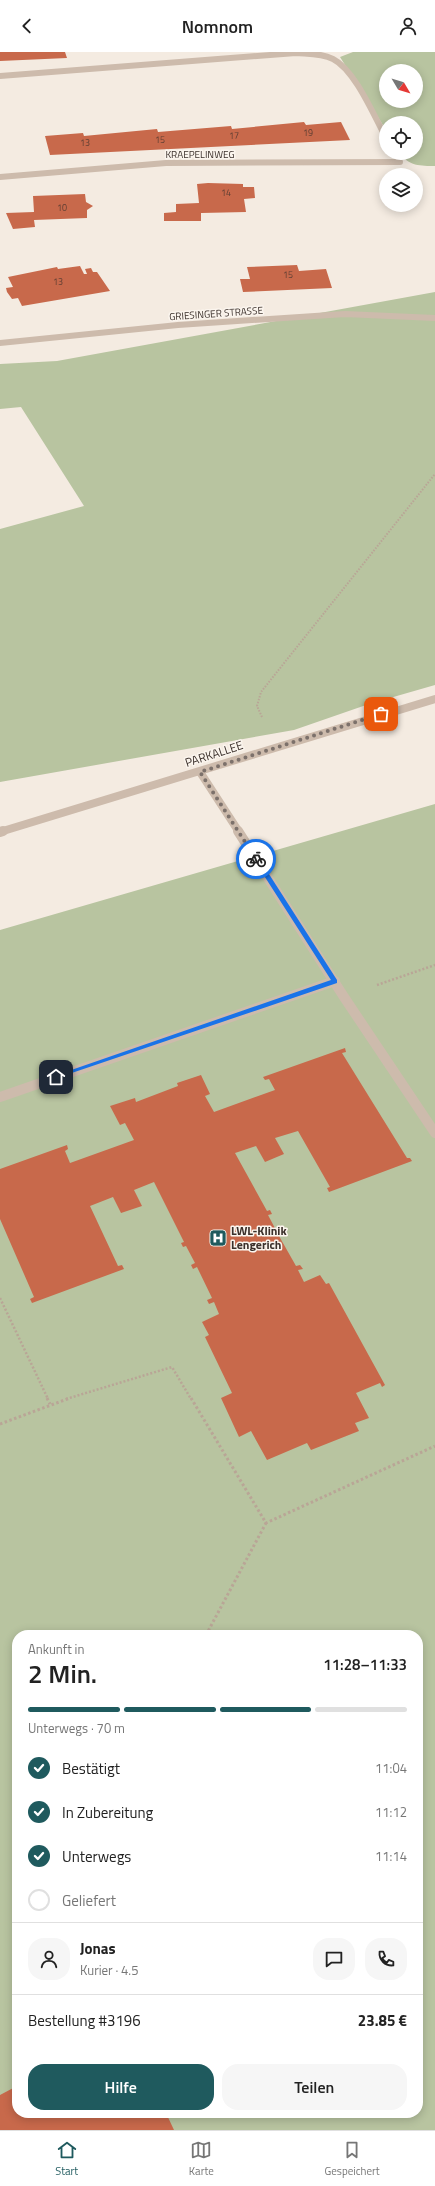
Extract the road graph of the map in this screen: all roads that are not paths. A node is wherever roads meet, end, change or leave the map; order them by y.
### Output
1 (0, 76) edge
2 (379, 126) edge
3 (399, 160) edge
4 (0, 177) edge
5 (435, 318) edge
6 (0, 343) edge
7 (435, 699) edge
8 (200, 772) junction
9 (0, 832) edge
10 (334, 981) junction
11 (0, 1097) edge
12 (435, 1133) edge

1 - 2 street
3 - 4 street, KRAEPELINWEG
5 - 6 street, GRIESINGER STRASSE
7 - 8 street, PARKALLEE
8 - 9 street, PARKALLEE
8 - 10 street
10 - 11 street
10 - 12 street

